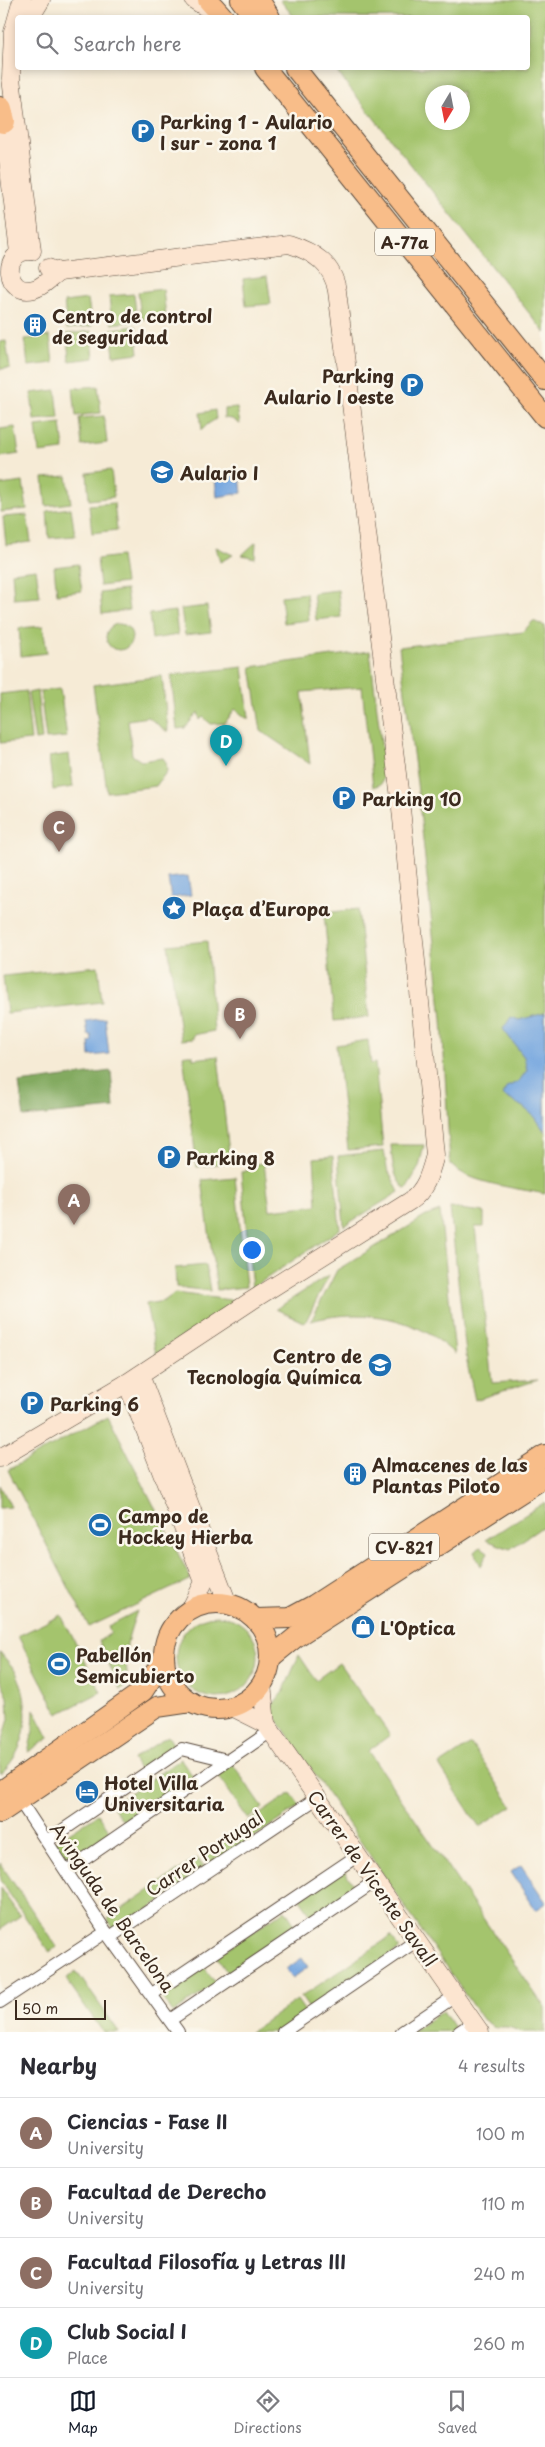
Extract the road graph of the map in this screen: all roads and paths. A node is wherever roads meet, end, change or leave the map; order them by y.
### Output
1 (22, 0) edge
2 (41, 0) edge
3 (194, 0) edge
4 (208, 0) edge
5 (241, 0) edge
6 (257, 0) edge
7 (18, 15) edge
8 (32, 15) edge
9 (218, 15) edge
10 (220, 15) edge
11 (253, 15) edge
12 (266, 15) edge
13 (15, 28) edge
14 (15, 55) edge
15 (267, 70) edge
16 (297, 70) edge
17 (5, 80) edge
18 (1, 115) edge
19 (25, 252) junction
20 (51, 273) junction
21 (6, 280) edge
22 (545, 380) edge
23 (545, 417) edge
24 (133, 1379) junction
25 (545, 1455) edge
26 (0, 1458) edge
27 (545, 1476) edge
28 (228, 1604) junction
29 (190, 1610) junction
30 (256, 1619) junction
31 (270, 1658) junction
32 (164, 1659) junction
33 (262, 1684) junction
34 (191, 1702) junction
35 (232, 1707) junction
36 (268, 1727) junction
37 (228, 1760) junction
38 (0, 1792) edge
39 (317, 1798) junction
40 (20, 1800) junction
41 (0, 1813) edge
42 (47, 1842) junction
43 (357, 1856) junction
44 (67, 1871) junction
45 (374, 1882) junction
46 (108, 1935) junction
47 (416, 1941) junction
48 (152, 1994) junction
49 (455, 1996) junction
50 (0, 2002) edge
51 (170, 2020) junction
52 (471, 2029) edge
53 (178, 2032) edge
54 (283, 2032) edge
55 (402, 2032) edge

1 - 7 street
2 - 8 street
3 - 9 street
4 - 10 main road
5 - 11 main road
6 - 12 highway
13 - 17 street
14 - 17 street
15 - 23 main road, A-77a
16 - 22 main road, A-77a
17 - 18 street
17 - 19 street
18 - 19 street
19 - 20 street
19 - 21 street
20 - 21 street
20 - 24 street
24 - 26 street
24 - 28 street
24 - 29 street
25 - 30 main road, CV-821
27 - 31 main road, CV-821
28 - 29 main road
28 - 30 main road
29 - 32 main road
30 - 31 main road
31 - 33 main road
32 - 34 main road
32 - 38 main road
33 - 35 main road
33 - 36 street
34 - 35 main road
34 - 40 main road
35 - 36 street
36 - 37 street
36 - 39 street, Carrer de Vicente Savall
37 - 42 street
37 - 44 street
39 - 43 street, Carrer de Vicente Savall
39 - 46 street, Carrer Portugal
40 - 41 main road
40 - 42 street, Avinguda de Barcelona
42 - 44 street, Avinguda de Barcelona
43 - 45 street, Carrer de Vicente Savall
43 - 48 street
44 - 46 street, Avinguda de Barcelona
45 - 47 street, Carrer de Vicente Savall
45 - 51 street
46 - 48 street, Avinguda de Barcelona
46 - 50 street, Carrer Portugal
47 - 49 street, Carrer de Vicente Savall
47 - 54 street
48 - 51 street, Avinguda de Barcelona
49 - 52 street, Carrer de Vicente Savall
49 - 55 street
51 - 53 street, Avinguda de Barcelona

